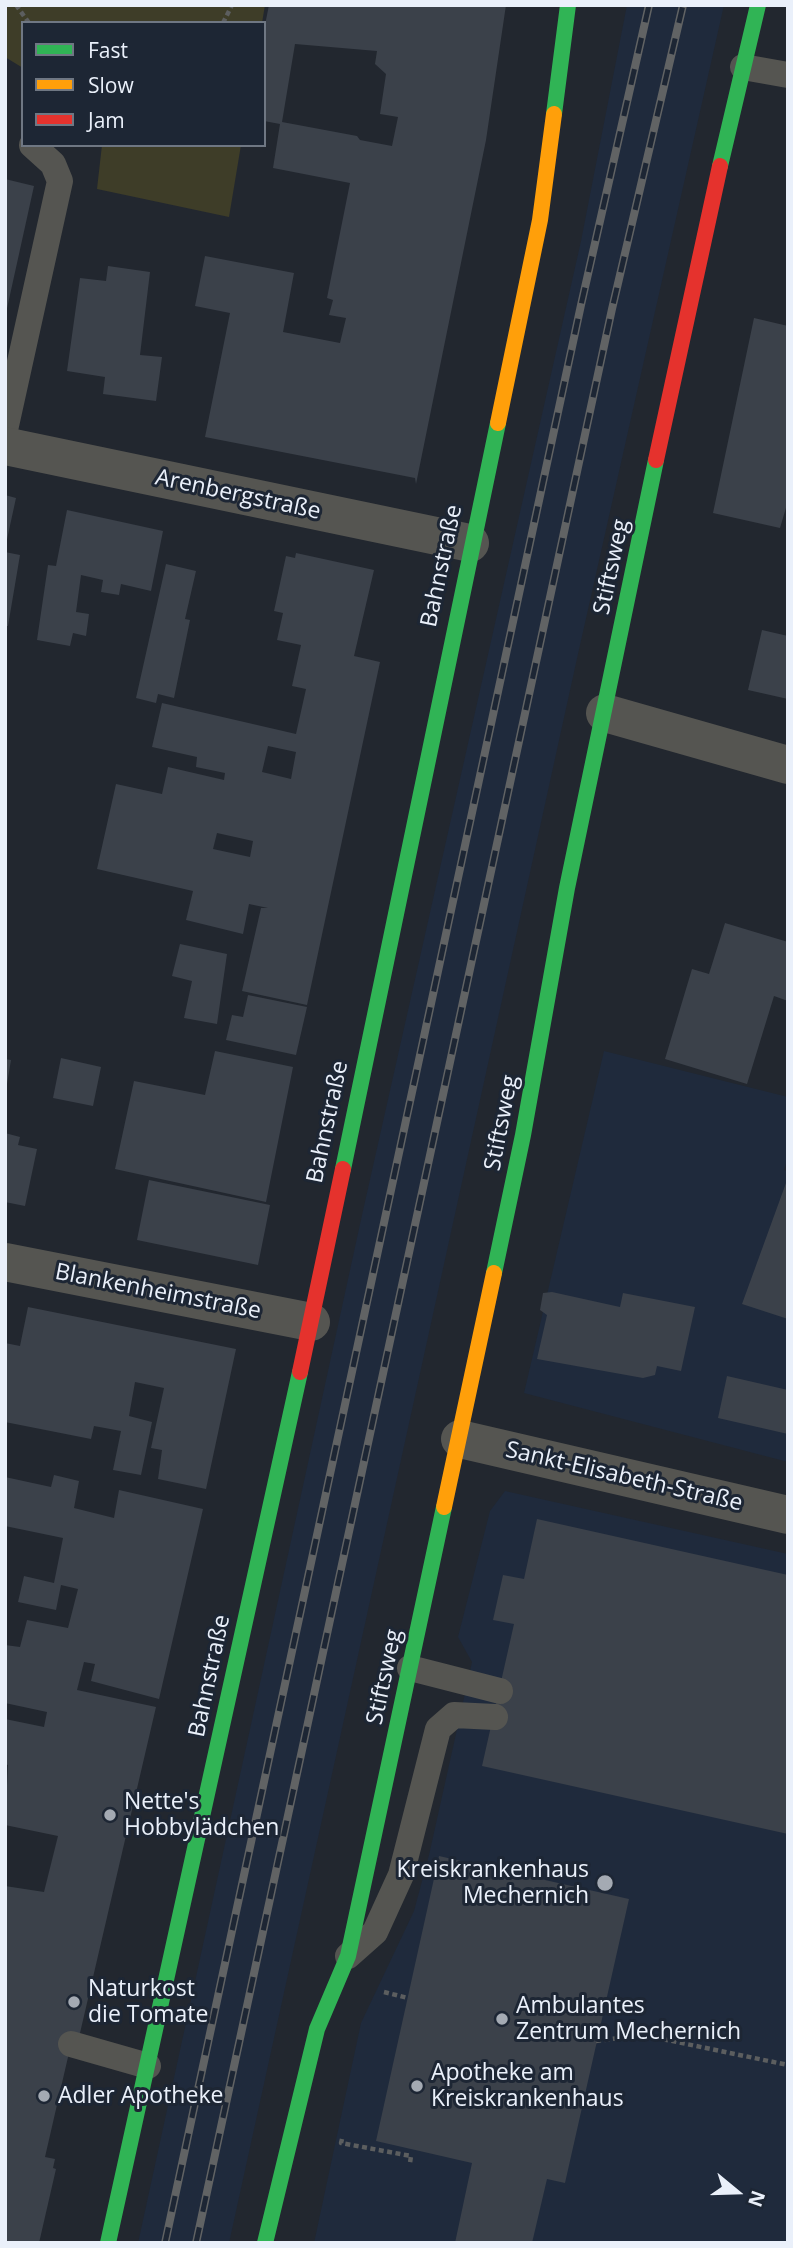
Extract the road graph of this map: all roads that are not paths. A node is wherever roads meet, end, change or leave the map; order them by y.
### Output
1 (568, 5) edge
2 (758, 5) edge
3 (743, 67) junction
4 (788, 75) edge
5 (34, 147) edge
6 (5, 430) edge
7 (5, 446) edge
8 (470, 543) junction
9 (605, 713) junction
10 (788, 765) edge
11 (5, 1262) edge
12 (311, 1322) junction
13 (460, 1439) junction
14 (788, 1515) edge
15 (410, 1668) junction
16 (500, 1691) dead end
17 (495, 1717) dead end
18 (348, 1956) junction
19 (71, 2044) dead end
20 (148, 2066) junction
21 (108, 2243) edge
22 (265, 2243) edge

1 - 8 street, Bahnstraße
2 - 3 street, Stiftsweg
3 - 4 lane
3 - 9 street, Stiftsweg
5 - 6 lane
7 - 8 street, Arenbergstraße
8 - 12 street, Bahnstraße
9 - 10 street
9 - 13 street, Stiftsweg
11 - 12 street, Blankenheimstraße
12 - 20 street, Bahnstraße
13 - 14 street, Sankt-Elisabeth-Straße
13 - 15 street, Stiftsweg
15 - 16 lane
15 - 18 street, Stiftsweg
17 - 18 lane
18 - 22 street, Stiftsweg
19 - 20 lane
20 - 21 street, Bahnstraße

